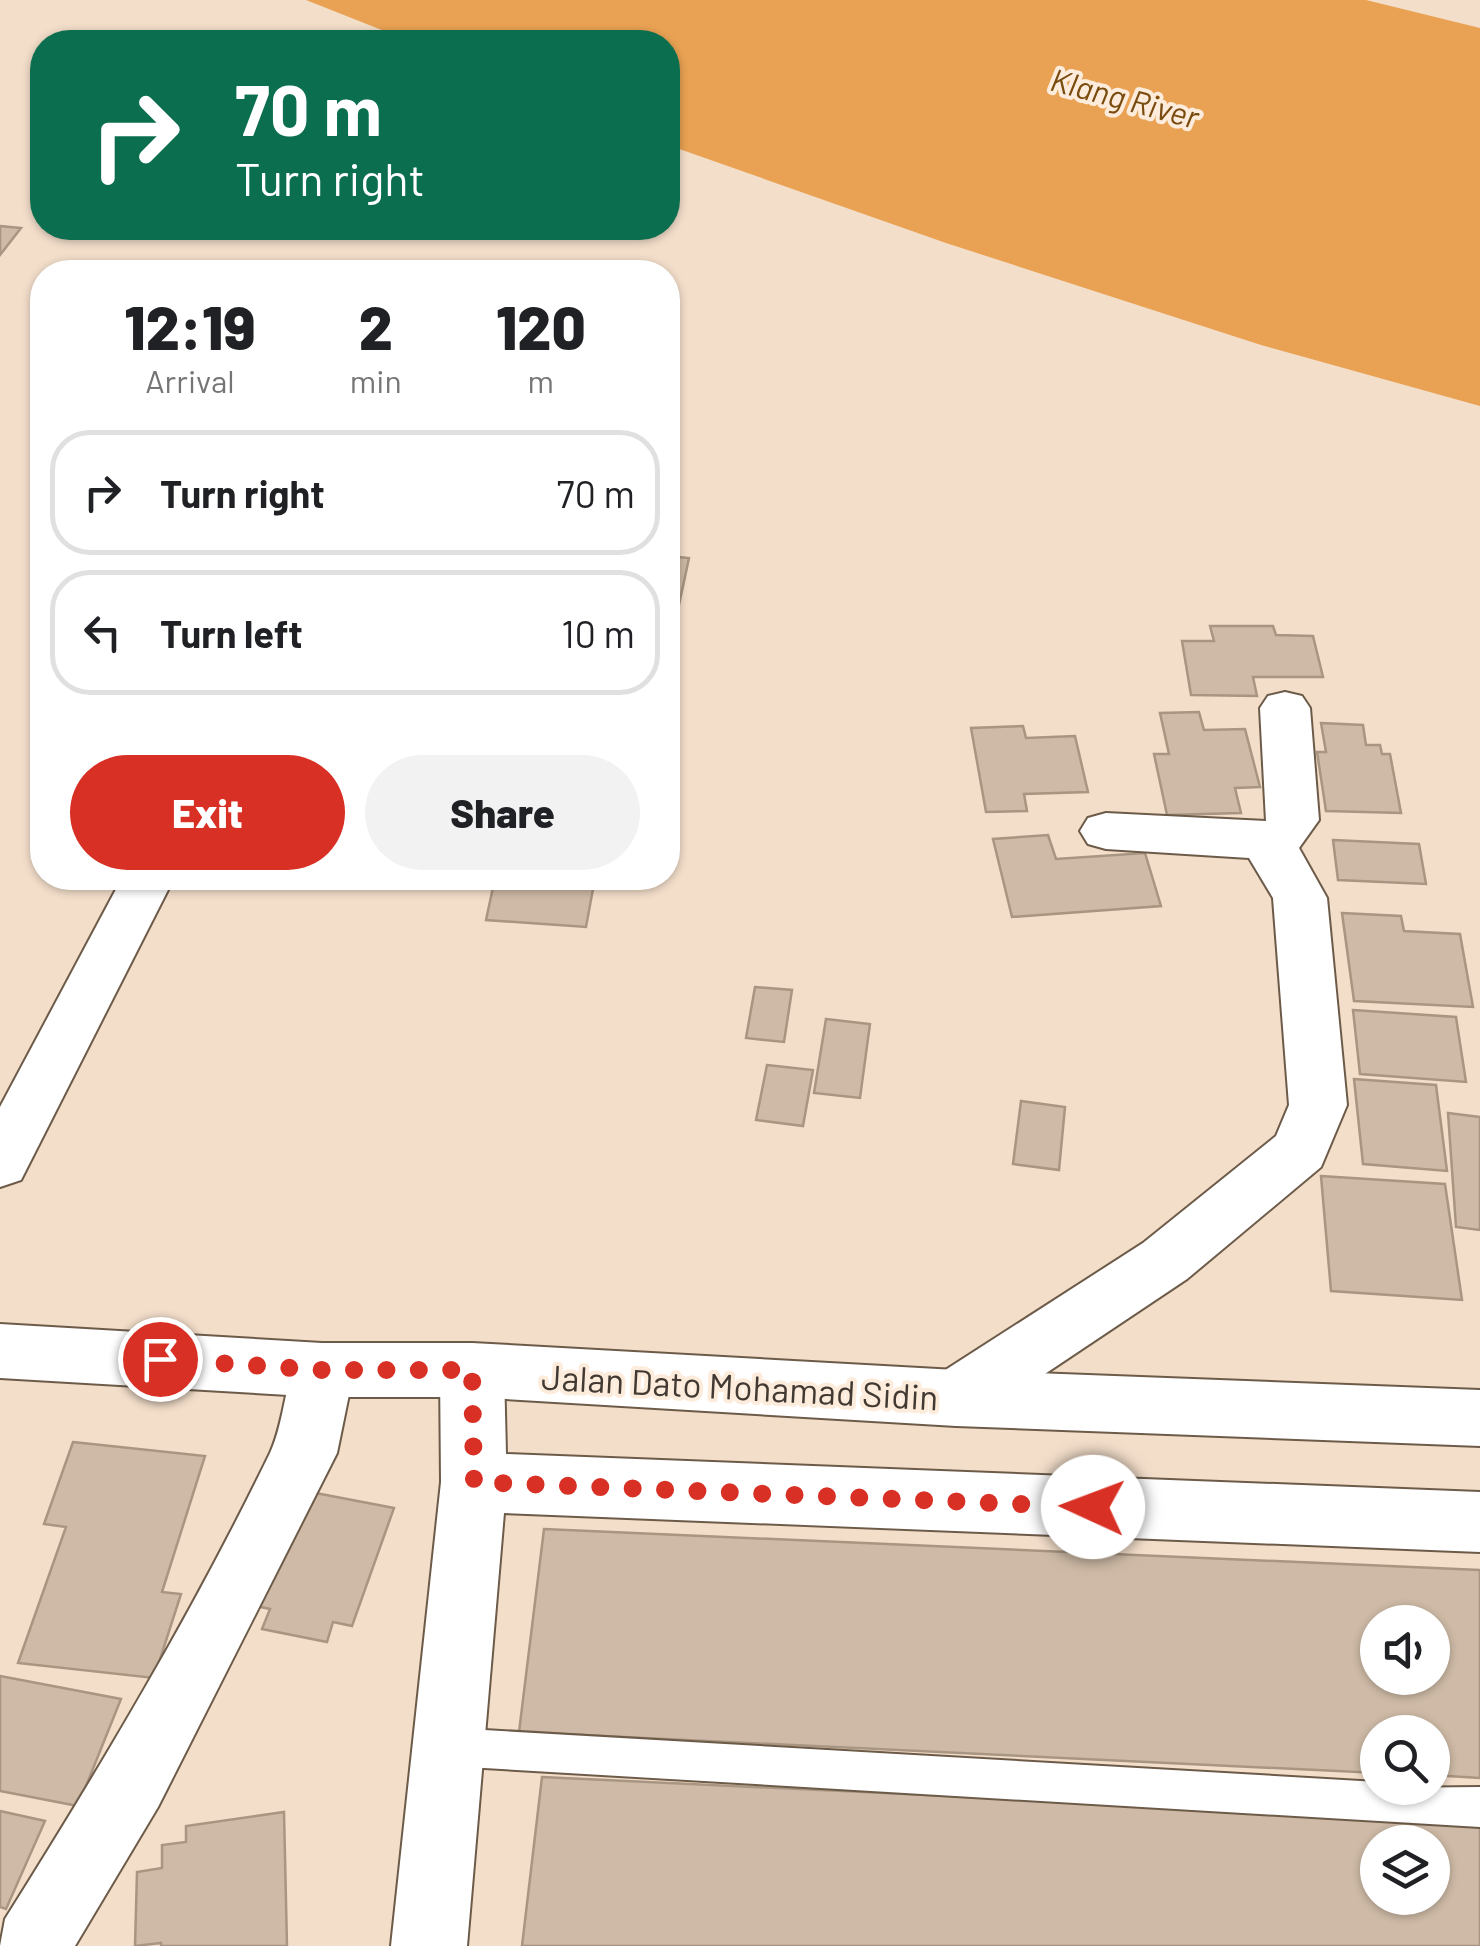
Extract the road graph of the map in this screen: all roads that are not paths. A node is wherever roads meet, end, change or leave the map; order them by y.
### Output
1 (1285, 708) dead end
2 (1106, 830) dead end
3 (1264, 840) junction
4 (142, 890) edge
5 (0, 1163) edge
6 (0, 1351) edge
7 (322, 1370) junction
8 (472, 1370) junction
9 (956, 1398) junction
10 (1480, 1418) edge
11 (474, 1482) junction
12 (1480, 1522) edge
13 (450, 1747) junction
14 (1480, 1807) edge
15 (32, 1946) edge
16 (429, 1946) edge

1 - 3 street
2 - 3 street
3 - 9 street
4 - 5 street
6 - 7 street, Jalan Dato Mohamad Sidin
7 - 8 street, Jalan Dato Mohamad Sidin
7 - 15 street
8 - 9 street, Jalan Dato Mohamad Sidin
8 - 11 street
9 - 10 street, Jalan Dato Mohamad Sidin
11 - 12 street
11 - 13 street
13 - 14 lane
13 - 16 street

